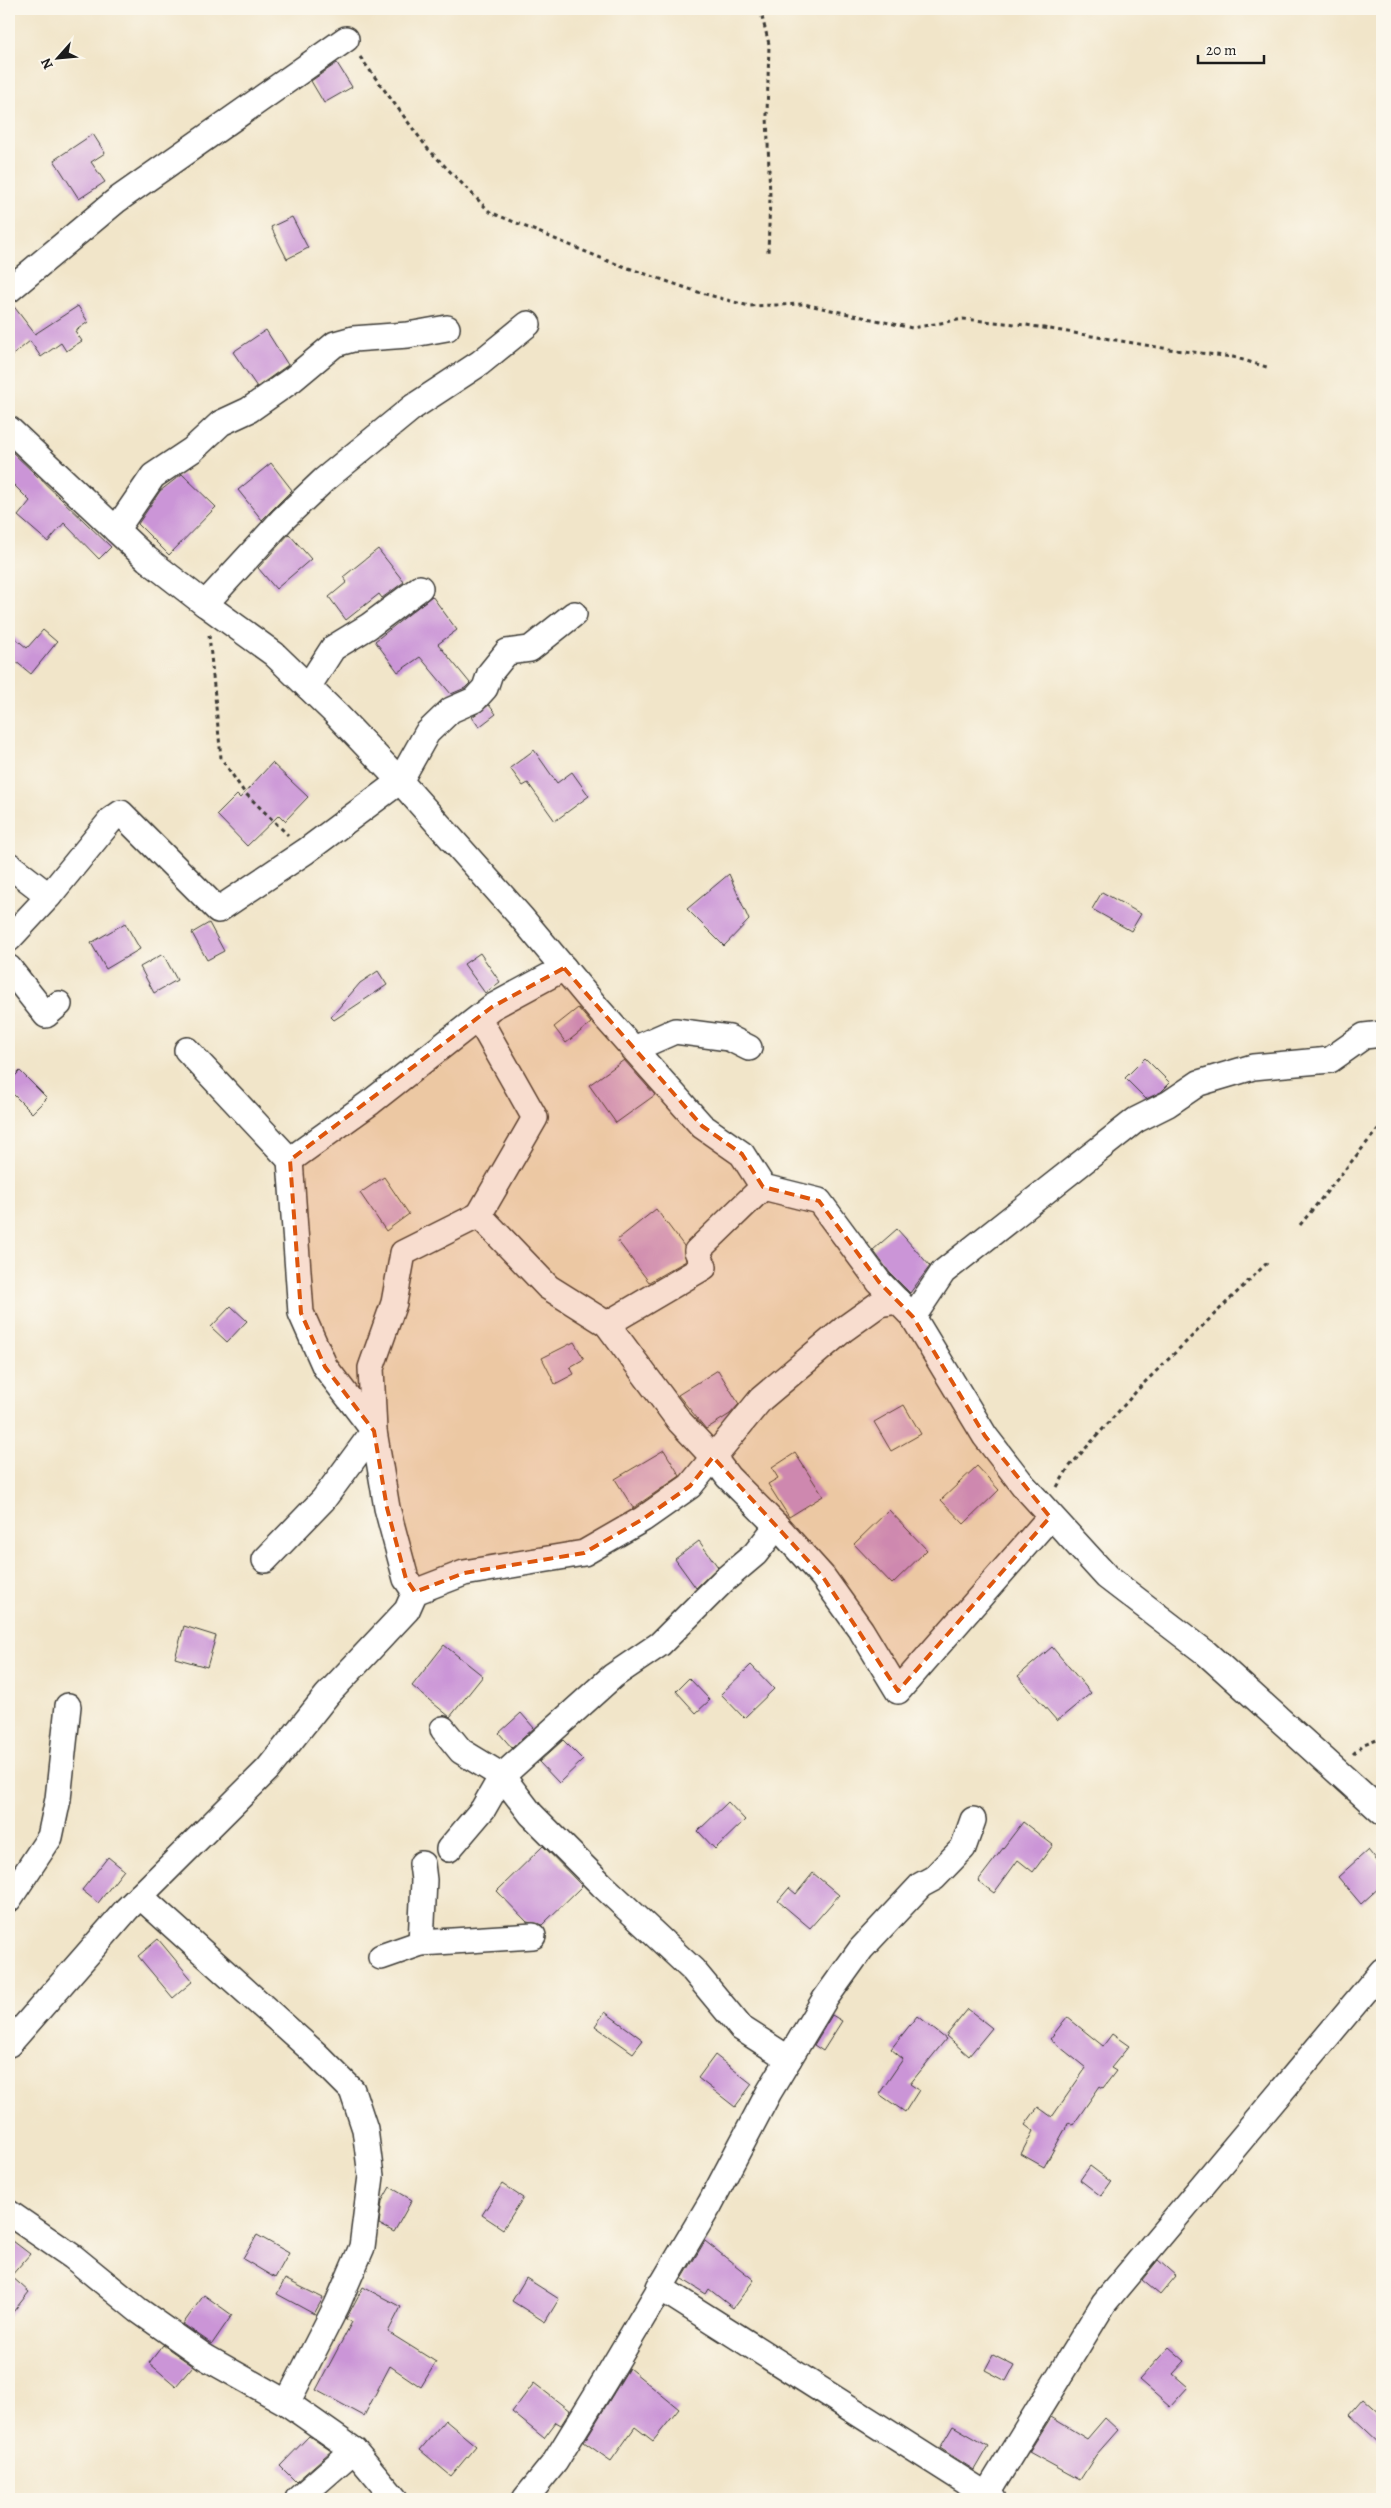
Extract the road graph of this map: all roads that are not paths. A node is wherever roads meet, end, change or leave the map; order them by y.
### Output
1 (346, 39) road end
2 (9, 290) edge
3 (528, 324) dead end
4 (447, 328) dead end
5 (13, 443) edge
6 (116, 530) junction
7 (420, 588) dead end
8 (205, 604) junction
9 (574, 614) dead end
10 (308, 687) junction
11 (400, 781) junction
12 (9, 865) edge
13 (49, 896) junction
14 (9, 939) edge
15 (9, 968) edge
16 (564, 968) junction
17 (59, 1004) dead end
18 (479, 1019) junction
19 (1382, 1034) edge
20 (749, 1048) dead end
21 (634, 1049) junction
22 (187, 1050) dead end
23 (290, 1160) junction
24 (763, 1187) junction
25 (479, 1215) junction
26 (906, 1309) junction
27 (607, 1324) junction
28 (374, 1431) junction
29 (713, 1457) junction
30 (1047, 1513) junction
31 (776, 1526) junction
32 (266, 1560) dead end
33 (415, 1592) junction
34 (68, 1706) dead end
35 (443, 1729) dead end
36 (502, 1776) junction
37 (1382, 1812) edge
38 (973, 1820) dead end
39 (449, 1849) dead end
40 (422, 1864) dead end
41 (140, 1896) junction
42 (9, 1899) edge
43 (532, 1936) dead end
44 (421, 1942) junction
45 (381, 1957) dead end
46 (1382, 1972) edge
47 (9, 2044) edge
48 (790, 2059) junction
49 (9, 2213) edge
50 (659, 2287) junction
51 (287, 2403) junction
52 (354, 2450) junction
53 (990, 2497) edge
54 (298, 2499) edge
55 (395, 2499) edge
56 (525, 2499) edge

1 - 2 street
3 - 8 street
4 - 6 street
5 - 6 street
6 - 8 street
7 - 10 street
8 - 10 street
9 - 11 street
10 - 11 street
11 - 13 street
11 - 16 street
12 - 13 street
13 - 14 street
15 - 17 street
16 - 18 street
16 - 21 street
18 - 23 street
18 - 25 street
19 - 26 street
20 - 21 street
21 - 24 street
22 - 23 street
23 - 28 street
24 - 26 street
24 - 27 street
25 - 27 street
25 - 28 street
26 - 29 street
26 - 30 street
27 - 29 street
28 - 32 street
28 - 33 street
29 - 31 street
29 - 33 street
30 - 31 street
30 - 37 street
31 - 36 street
33 - 41 street
34 - 42 street
35 - 36 street
36 - 39 street
36 - 48 street
38 - 48 street
40 - 44 street
41 - 47 street
41 - 51 street
43 - 44 street
44 - 45 street
46 - 53 street
48 - 50 street
49 - 51 street
50 - 53 street
50 - 56 street
51 - 52 street
52 - 54 street
52 - 55 street

